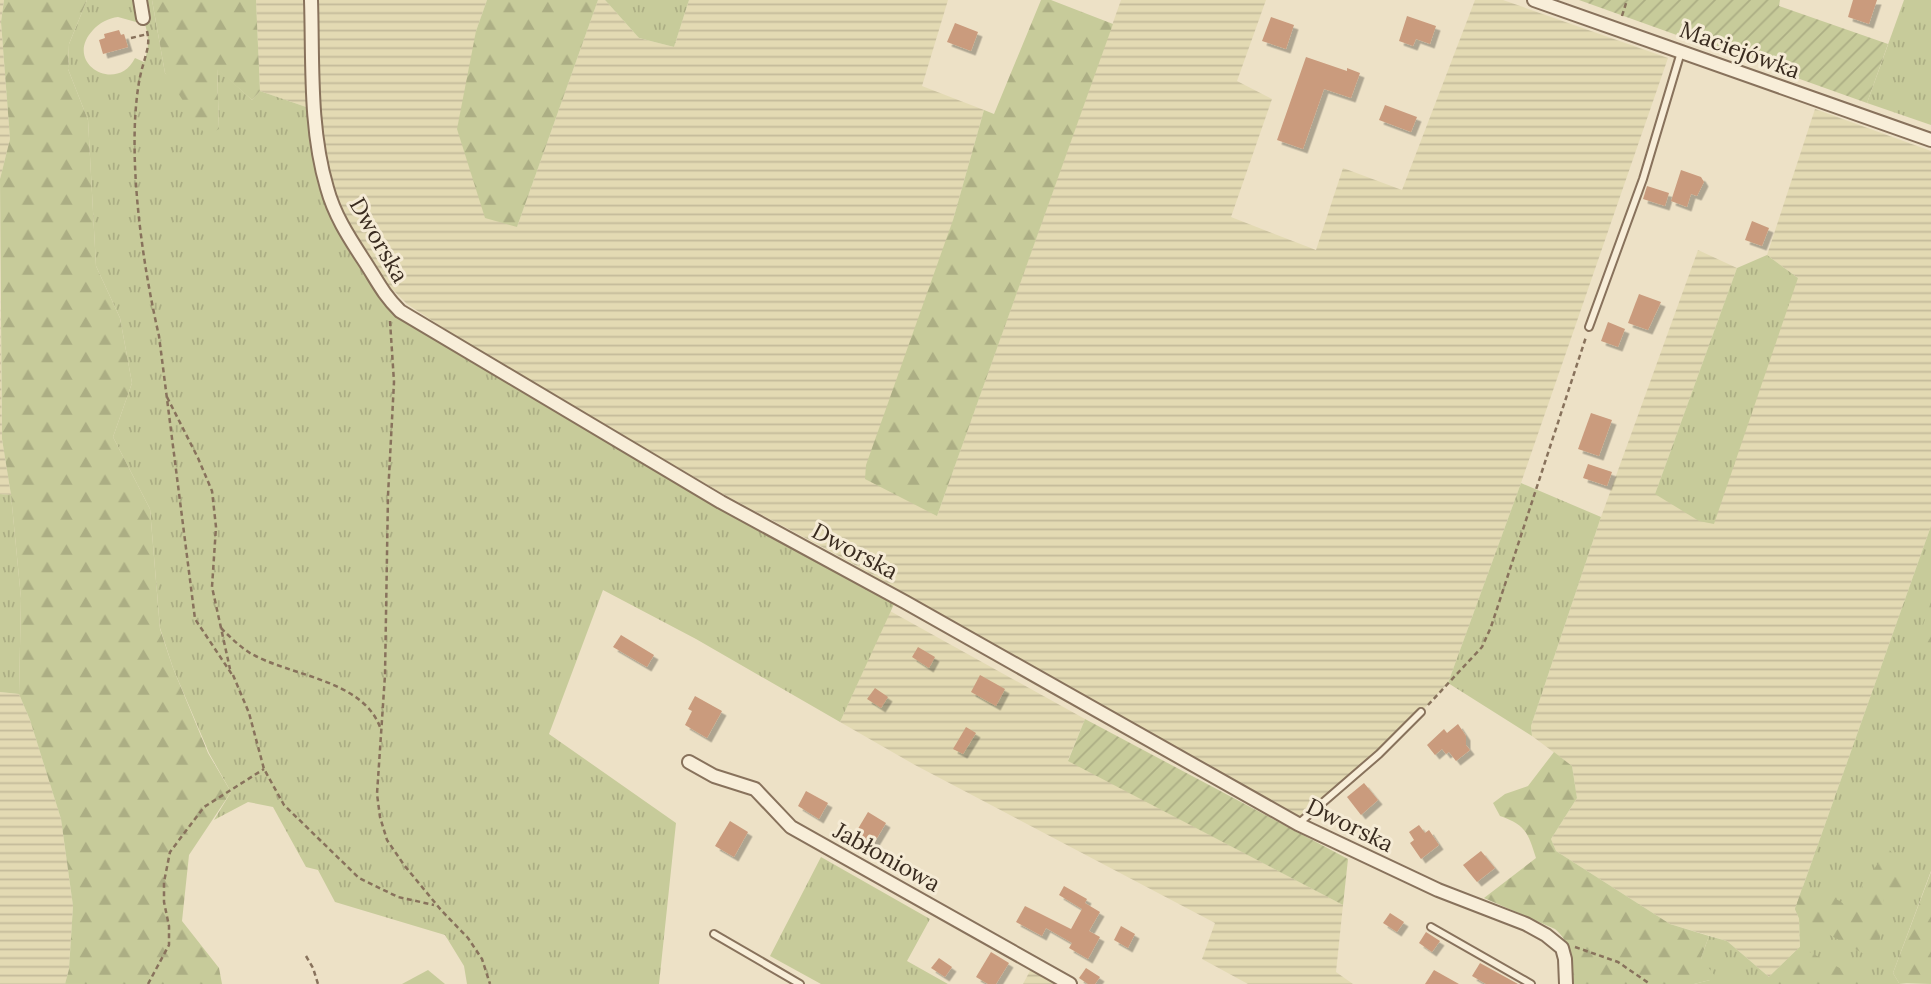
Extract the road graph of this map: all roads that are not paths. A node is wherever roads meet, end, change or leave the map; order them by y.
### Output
1 (140, 0) edge
2 (311, 0) edge
3 (1534, 0) edge
4 (143, 18) road end
5 (1681, 52) junction
6 (1931, 140) edge
7 (1589, 327) road end
8 (1421, 712) road end
9 (689, 762) dead end
10 (1298, 824) junction
11 (1431, 927) dead end
12 (714, 934) dead end
13 (800, 984) edge
14 (1070, 984) edge
15 (1531, 984) edge
16 (1566, 984) edge

1 - 4 street
2 - 10 street, Dworska
3 - 5 street, Maciejówka
5 - 6 street, Maciejówka
5 - 7 lane
8 - 10 lane
9 - 14 street, Jabłoniowa
10 - 16 street, Dworska
11 - 15 lane
12 - 13 lane

